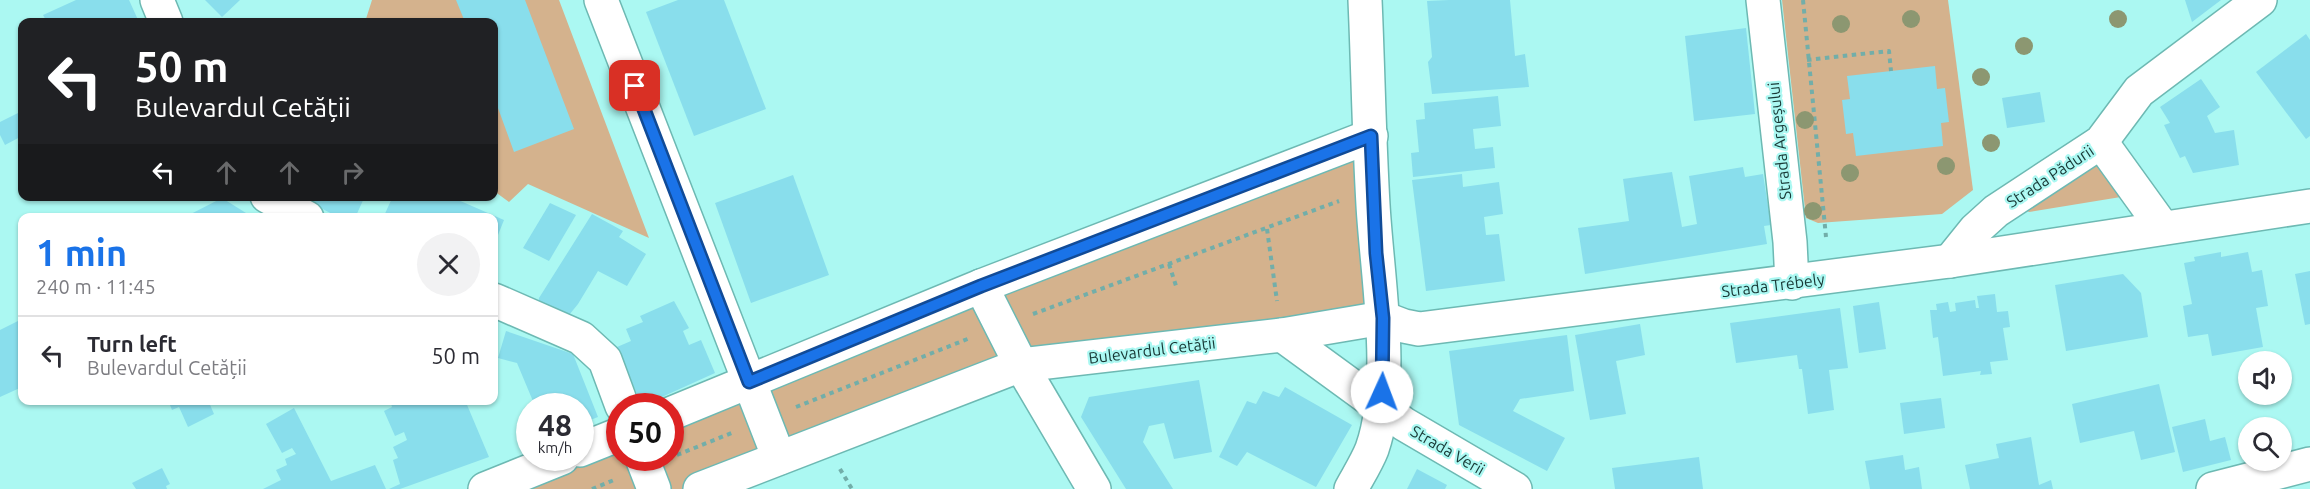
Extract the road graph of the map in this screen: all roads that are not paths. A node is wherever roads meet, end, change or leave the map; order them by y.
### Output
1 (157, 0) edge
2 (602, 0) edge
3 (1365, 0) edge
4 (1763, 0) edge
5 (2260, 0) edge
6 (164, 18) edge
7 (1371, 136) junction
8 (2101, 142) junction
9 (276, 201) edge
10 (2310, 206) edge
11 (298, 213) edge
12 (2163, 228) junction
13 (1950, 261) junction
14 (1792, 283) junction
15 (981, 286) junction
16 (498, 302) edge
17 (1383, 318) junction
18 (1282, 334) junction
19 (1021, 365) junction
20 (749, 382) junction
21 (617, 393) edge
22 (684, 408) edge
23 (1381, 408) junction
24 (778, 458) junction
25 (2310, 464) edge
26 (529, 471) edge
27 (647, 471) edge
28 (484, 489) edge
29 (654, 489) edge
30 (700, 489) edge
31 (1094, 489) edge
32 (1351, 489) edge
33 (1515, 489) edge
34 (2213, 489) edge

1 - 6 street
2 - 20 street
3 - 7 street
4 - 14 street, Strada Argeșului
5 - 8 street, Strada Pădurii
7 - 15 street
7 - 17 street
8 - 12 street
8 - 13 street, Strada Pădurii
9 - 11 street
10 - 12 street, Strada Trébely
12 - 13 street, Strada Trébely
13 - 14 street, Strada Trébely
14 - 17 street, Strada Trébely
15 - 19 street
15 - 20 street
16 - 21 street
17 - 18 street, Bulevardul Cetății
17 - 23 street
18 - 19 street, Bulevardul Cetății
18 - 23 street
19 - 24 street, Bulevardul Cetății
19 - 31 street
20 - 22 street
20 - 24 street
23 - 32 street
23 - 33 street, Strada Verii
24 - 30 street, Bulevardul Cetății
25 - 34 street
26 - 28 street
27 - 29 street

